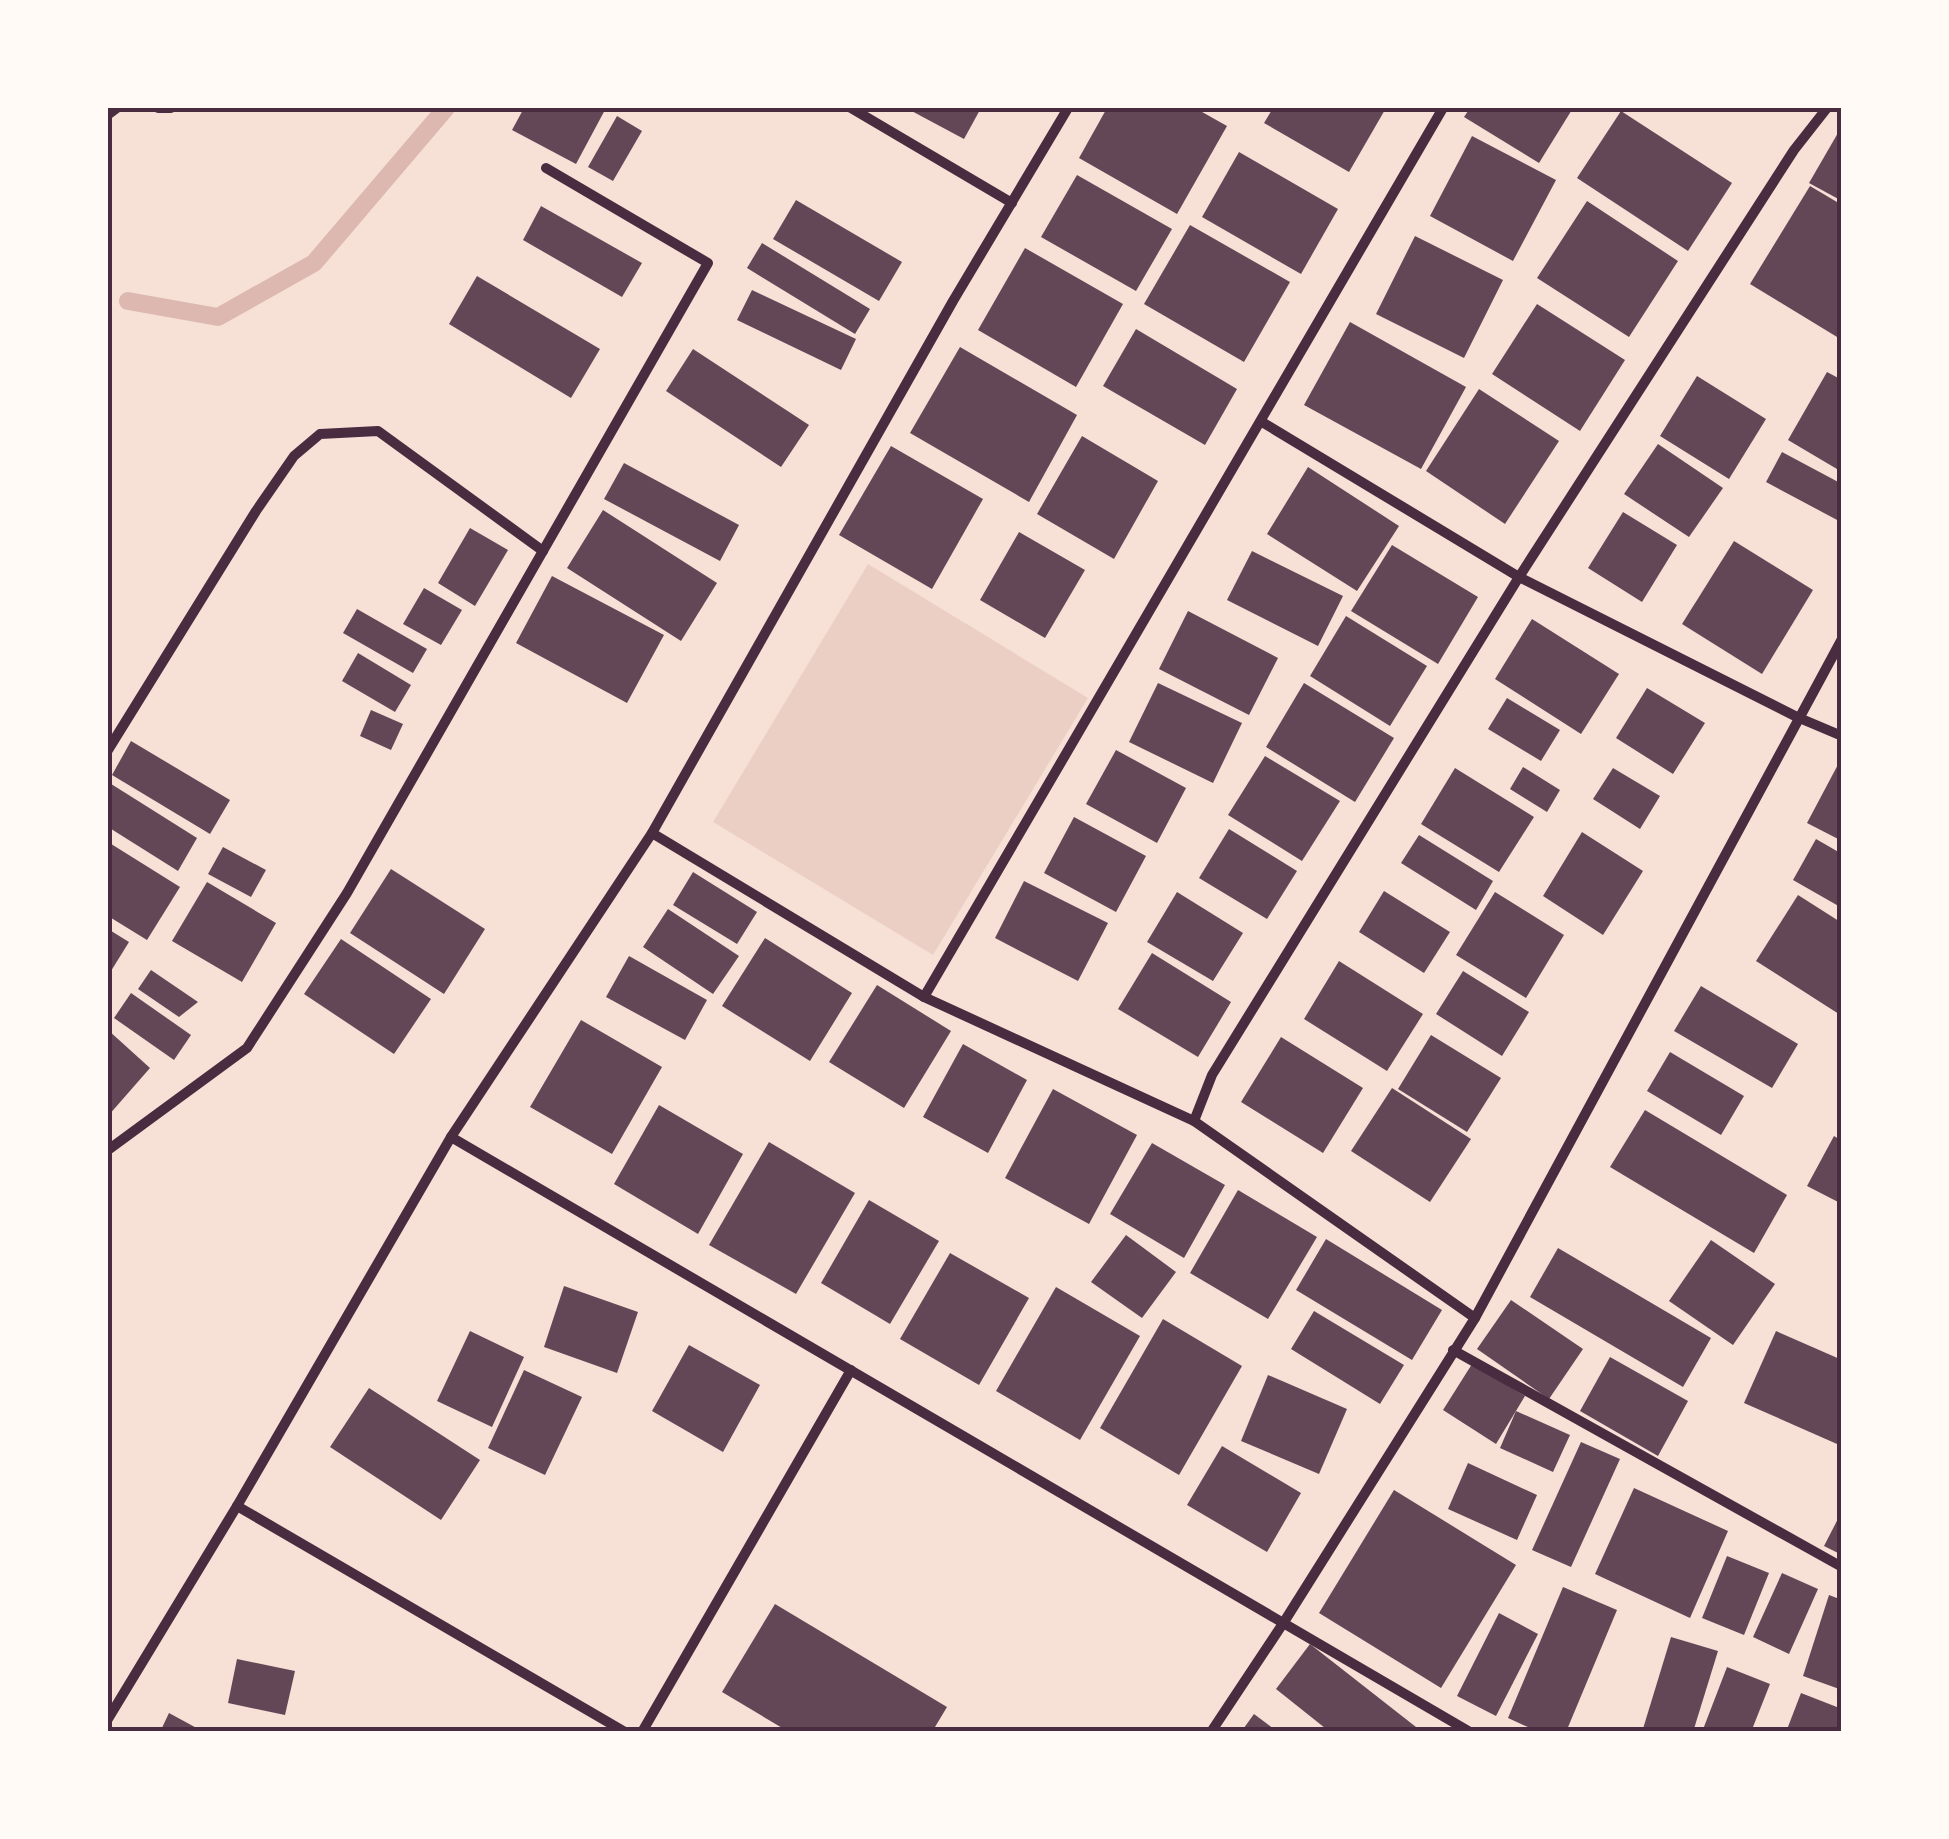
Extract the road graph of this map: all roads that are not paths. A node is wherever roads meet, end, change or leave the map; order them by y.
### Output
1 (158, 108) edge
2 (172, 108) edge
3 (852, 108) edge
4 (1068, 108) edge
5 (1443, 108) edge
6 (1827, 108) edge
7 (546, 168) dead end
8 (1012, 203) junction
9 (1262, 422) junction
10 (542, 551) junction
11 (1519, 577) junction
12 (1842, 639) edge
13 (1797, 717) junction
14 (1842, 736) edge
15 (108, 750) edge
16 (652, 833) junction
17 (924, 997) junction
18 (1194, 1121) junction
19 (451, 1137) junction
20 (108, 1150) edge
21 (1474, 1318) junction
22 (1453, 1350) junction
23 (851, 1370) junction
24 (237, 1506) junction
25 (1842, 1567) edge
26 (1284, 1622) junction
27 (108, 1719) edge
28 (625, 1732) edge
29 (642, 1732) edge
30 (1212, 1732) edge
31 (1470, 1732) edge

1 - 2 street
3 - 8 street
4 - 8 street
5 - 9 street
6 - 11 street
7 - 10 street
8 - 16 street
9 - 11 street
9 - 17 street
10 - 15 street
10 - 20 street
11 - 13 street
11 - 18 street
12 - 13 street
13 - 14 street
13 - 21 street
16 - 17 street
16 - 19 street
17 - 18 street
18 - 21 street
19 - 23 street
19 - 24 street
21 - 22 street
22 - 25 street
22 - 26 street
23 - 26 street
23 - 29 street
24 - 27 street
24 - 28 street
26 - 30 street
26 - 31 street

